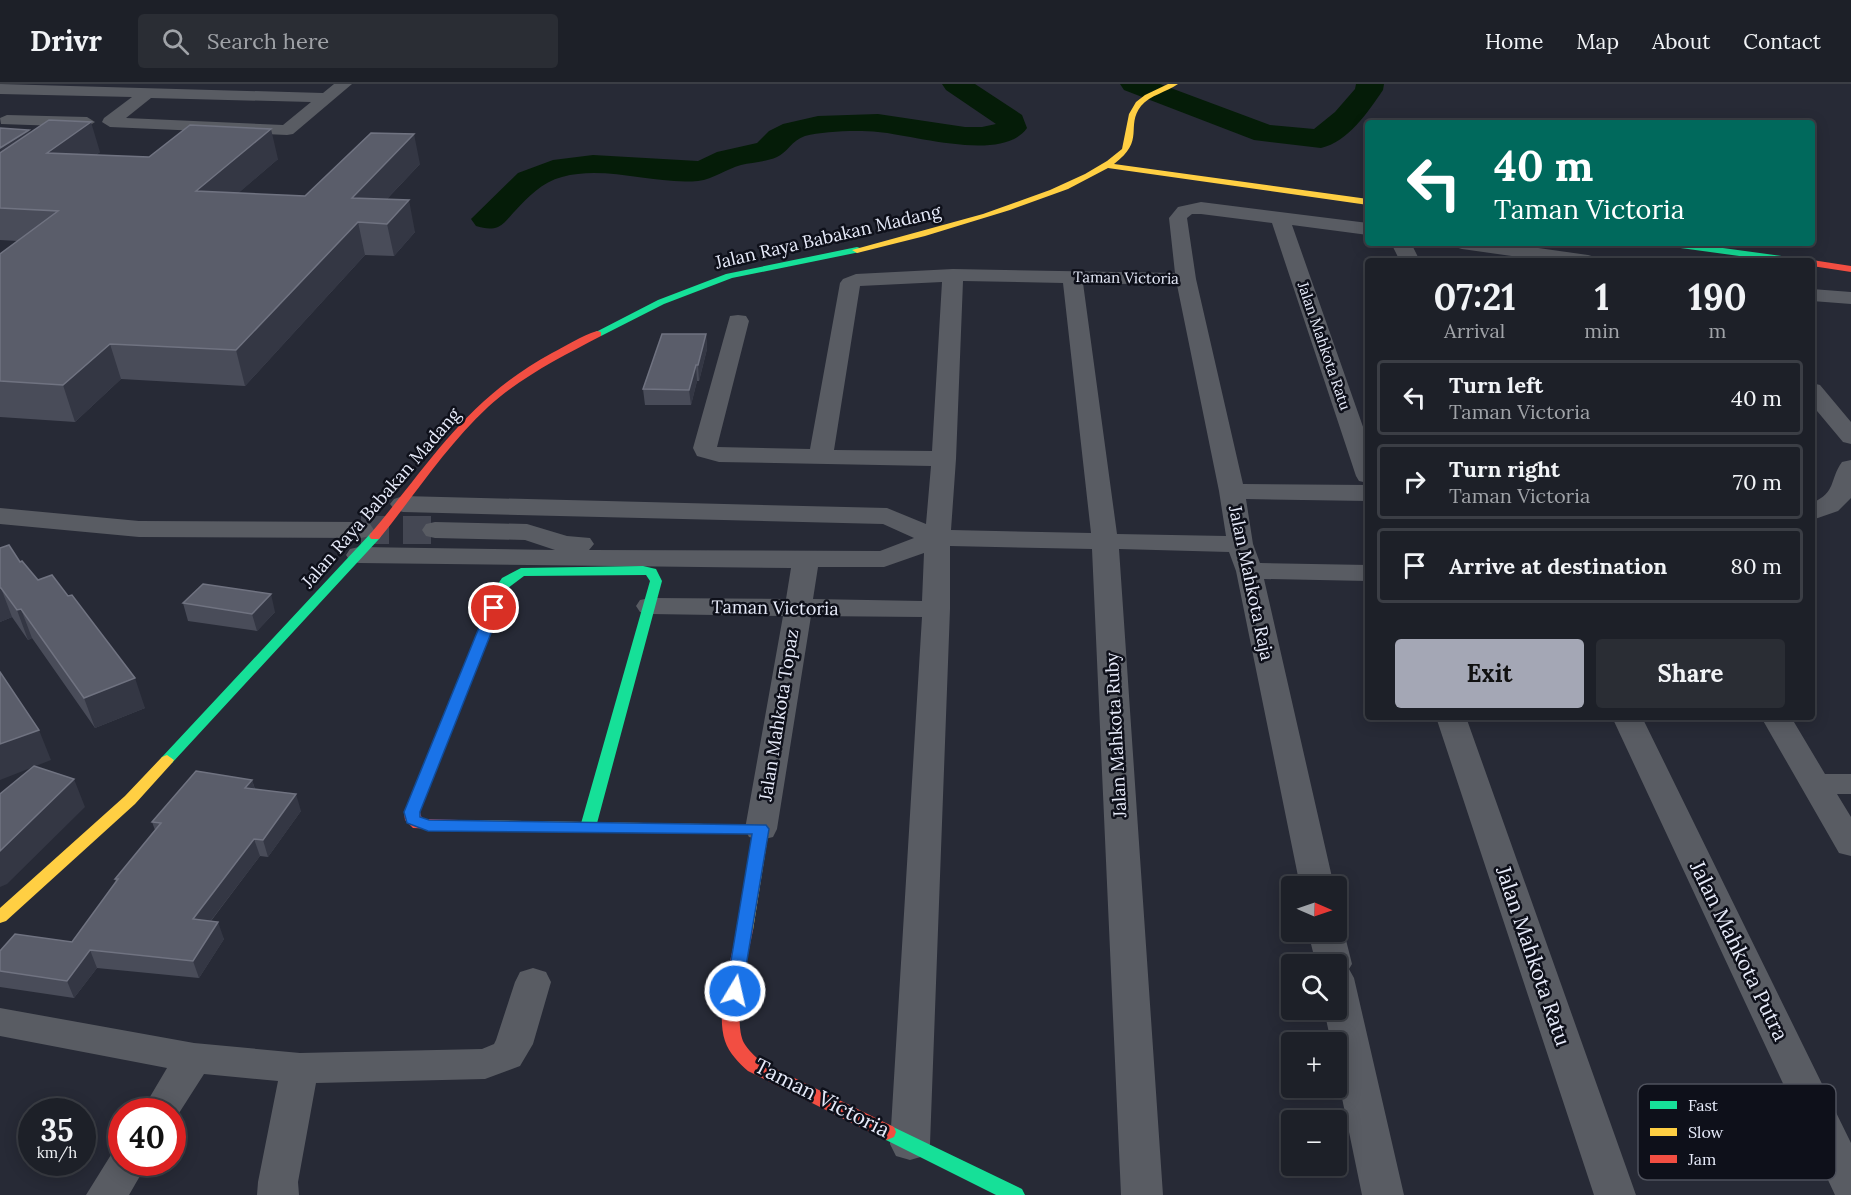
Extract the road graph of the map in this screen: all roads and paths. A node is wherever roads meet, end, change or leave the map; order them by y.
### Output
1 (161, 84) edge
2 (344, 84) edge
3 (1173, 85) edge
4 (0, 89) edge
5 (145, 95) junction
6 (327, 98) junction
7 (8, 120) dead end
8 (113, 123) junction
9 (1108, 166) junction
10 (1365, 202) edge
11 (1280, 217) junction
12 (1365, 230) edge
13 (1472, 246) edge
14 (1688, 246) edge
15 (1504, 255) edge
16 (1546, 258) edge
17 (1774, 258) edge
18 (1815, 263) edge
19 (1851, 268) edge
20 (953, 275) junction
21 (1072, 277) junction
22 (1186, 279) junction
23 (1832, 297) edge
24 (1851, 317) edge
25 (738, 321) dead end
26 (1815, 394) edge
27 (1851, 437) edge
28 (821, 457) junction
29 (944, 459) junction
30 (1365, 467) edge
31 (1851, 467) edge
32 (1232, 491) junction
33 (1365, 493) edge
34 (403, 504) junction
35 (1815, 511) edge
36 (765, 513) junction
37 (8, 516) edge
38 (435, 530) tunnel mouth
39 (527, 532) junction
40 (937, 538) junction
41 (360, 542) junction
42 (1105, 543) junction
43 (1240, 544) junction
44 (760, 559) junction
45 (805, 566) dead end
46 (1249, 571) junction
47 (1365, 573) edge
48 (650, 606) junction
49 (797, 608) junction
50 (936, 609) junction
51 (1452, 720) edge
52 (1628, 720) edge
53 (1778, 720) edge
54 (1815, 784) junction
55 (1851, 784) edge
56 (588, 827) junction
57 (761, 829) junction
58 (1851, 845) edge
59 (1315, 876) edge
60 (15, 901) junction
61 (0, 906) edge
62 (0, 917) edge
63 (533, 982) dead end
64 (1345, 1020) edge
65 (0, 1022) edge
66 (194, 1058) junction
67 (300, 1068) junction
68 (1803, 1084) edge
69 (169, 1098) edge
70 (910, 1144) junction
71 (1836, 1154) edge
72 (119, 1176) edge
73 (1851, 1185) edge
74 (107, 1195) edge
75 (278, 1195) edge
76 (1015, 1195) edge
77 (1142, 1195) edge
78 (1383, 1195) edge
79 (1615, 1195) edge

1 - 5 street
2 - 6 street
3 - 9 main road, Jalan Raya Babakan Madang
4 - 5 street
5 - 6 street
5 - 8 street
6 - 8 street
7 - 8 street
9 - 10 main road
9 - 34 main road, Jalan Raya Babakan Madang
11 - 12 street, Taman Victoria
11 - 22 street, Taman Victoria
11 - 30 street, Jalan Mahkota Ratu
13 - 15 street
14 - 17 main road
15 - 16 street
18 - 19 main road
20 - 21 street, Taman Victoria
20 - 28 street, Taman Victoria
20 - 29 street, Taman Victoria
21 - 22 street, Taman Victoria
21 - 42 street, Jalan Mahkota Ruby
22 - 32 street, Jalan Mahkota Raja
23 - 24 street
25 - 28 street
26 - 27 street
28 - 29 street
29 - 40 street, Taman Victoria
31 - 35 street
32 - 33 street
32 - 43 street, Jalan Mahkota Raja
34 - 36 street
34 - 41 main road, Jalan Raya Babakan Madang
36 - 39 street
36 - 40 street
36 - 44 street
37 - 41 street
38 - 39 street
39 - 44 street
40 - 42 street
40 - 44 street
40 - 50 street, Taman Victoria
41 - 44 street
41 - 60 main road, Jalan Raya Babakan Madang
42 - 43 street
42 - 77 street, Jalan Mahkota Ruby
43 - 46 street, Jalan Mahkota Raja
45 - 49 street, Jalan Mahkota Topaz
46 - 47 street
46 - 59 street, Jalan Mahkota Raja
48 - 49 street, Taman Victoria
48 - 56 main road
48 - 56 main road
49 - 50 street, Taman Victoria
49 - 57 street, Jalan Mahkota Topaz
50 - 70 street, Taman Victoria
51 - 79 street, Jalan Mahkota Ratu
52 - 68 street, Jalan Mahkota Putra
53 - 54 street
54 - 55 street
54 - 58 street
56 - 57 main road
57 - 70 main road, Taman Victoria
60 - 61 main road
60 - 62 main road, Jalan Raya Babakan Madang
63 - 67 street
64 - 78 street
65 - 66 street
66 - 67 street
66 - 69 street
67 - 75 street
70 - 76 main road, Taman Victoria
71 - 73 street, Jalan Mahkota Putra
72 - 74 street

